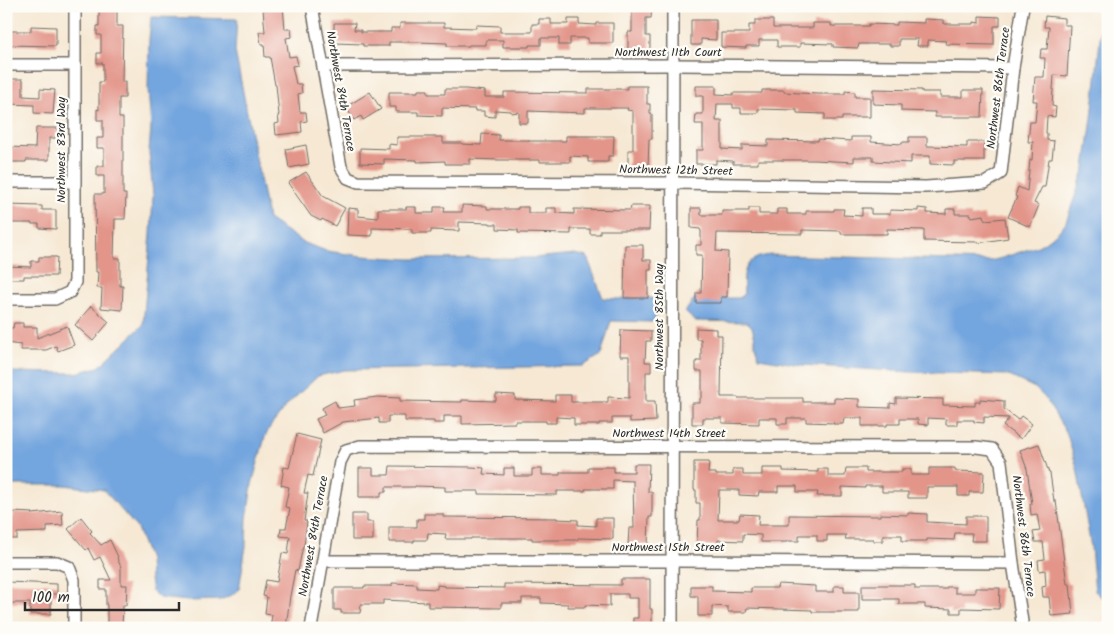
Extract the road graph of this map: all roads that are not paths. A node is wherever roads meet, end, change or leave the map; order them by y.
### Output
1 (75, 6) edge
2 (312, 6) edge
3 (673, 6) edge
4 (1023, 6) edge
5 (6, 65) edge
6 (74, 65) junction
7 (673, 65) junction
8 (323, 66) junction
9 (1014, 68) junction
10 (1001, 173) joint
11 (348, 178) joint
12 (6, 182) edge
13 (74, 182) junction
14 (673, 183) junction
15 (6, 299) edge
16 (673, 447) junction
17 (992, 449) joint
18 (346, 450) joint
19 (323, 561) junction
20 (672, 561) junction
21 (6, 562) edge
22 (1013, 563) junction
23 (74, 628) edge
24 (311, 628) edge
25 (672, 628) edge
26 (1023, 628) edge

1 - 6 street, Northwest 83rd Way
2 - 8 street, Northwest 84th Terrace
3 - 7 street, Northwest 85th Way
4 - 9 street, Northwest 86th Terrace
5 - 6 street
6 - 13 street, Northwest 83rd Way
7 - 8 street, Northwest 11th Court
7 - 9 street, Northwest 11th Court
7 - 14 street, Northwest 85th Way
8 - 11 street, Northwest 84th Terrace
9 - 10 street, Northwest 86th Terrace
10 - 14 street, Northwest 12th Street
11 - 14 street, Northwest 12th Street
12 - 13 street
13 - 15 street, Northwest 83rd Way
14 - 16 street, Northwest 85th Way
16 - 17 street, Northwest 14th Street
16 - 18 street, Northwest 14th Street
16 - 20 street, Northwest 85th Way
17 - 22 street, Northwest 86th Terrace
18 - 19 street, Northwest 84th Terrace
19 - 20 street, Northwest 15th Street
19 - 24 street, Northwest 84th Terrace
20 - 22 street, Northwest 15th Street
20 - 25 street, Northwest 85th Way
21 - 23 street
22 - 26 street, Northwest 86th Terrace

